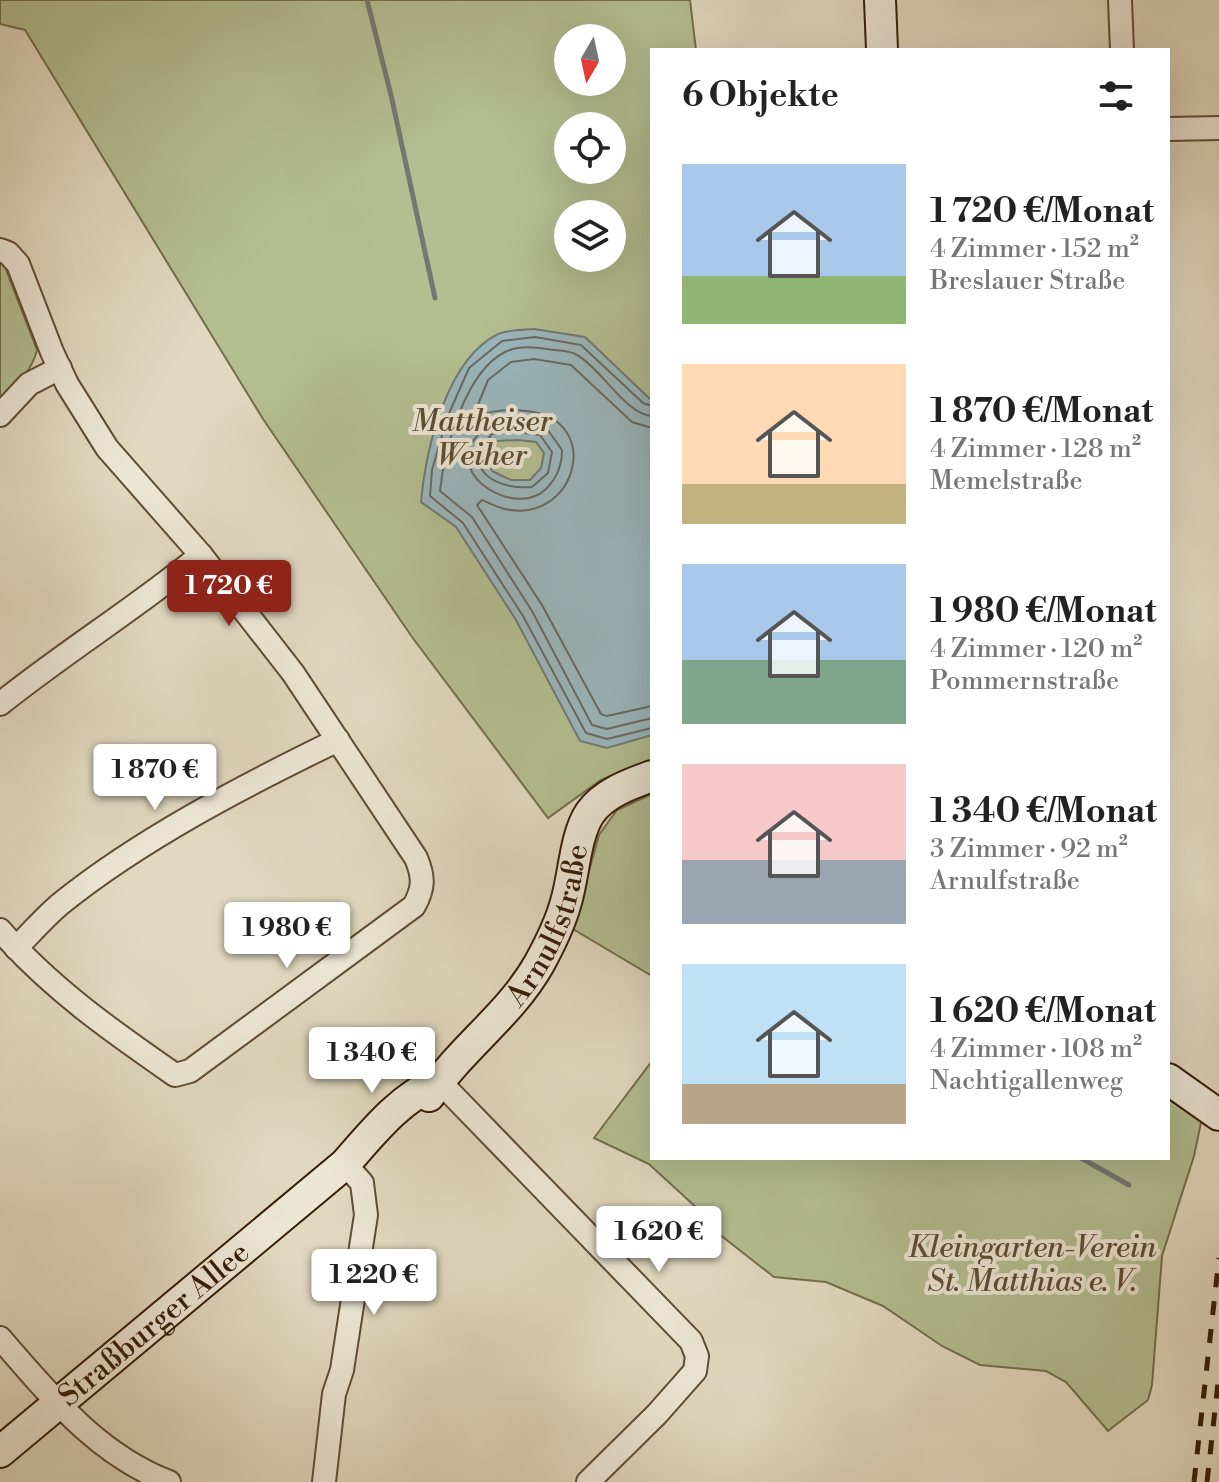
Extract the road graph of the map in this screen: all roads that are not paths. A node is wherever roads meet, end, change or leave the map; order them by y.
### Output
1 (880, 0) edge
2 (1120, 0) edge
3 (882, 48) edge
4 (1122, 48) edge
5 (1219, 128) edge
6 (1170, 129) edge
7 (0, 250) edge
8 (60, 368) junction
9 (0, 415) edge
10 (201, 555) junction
11 (0, 704) edge
12 (338, 740) junction
13 (650, 777) edge
14 (0, 930) edge
15 (16, 948) junction
16 (1170, 1080) edge
17 (439, 1081) junction
18 (1216, 1113) edge
19 (345, 1164) junction
20 (0, 1338) edge
21 (56, 1403) junction
22 (0, 1452) edge
23 (169, 1482) edge
24 (324, 1482) edge
25 (588, 1482) edge

1 - 3 street
2 - 4 street
5 - 6 street
7 - 8 street
8 - 9 street
8 - 10 street
10 - 11 street
10 - 12 street
12 - 15 street
12 - 15 street
13 - 17 street, Arnulfstraße
14 - 15 street
16 - 18 street
17 - 19 street, Arnulfstraße
17 - 25 street
19 - 21 street, Straßburger Allee
19 - 24 street
20 - 21 street
21 - 22 street, Straßburger Allee
21 - 23 street

